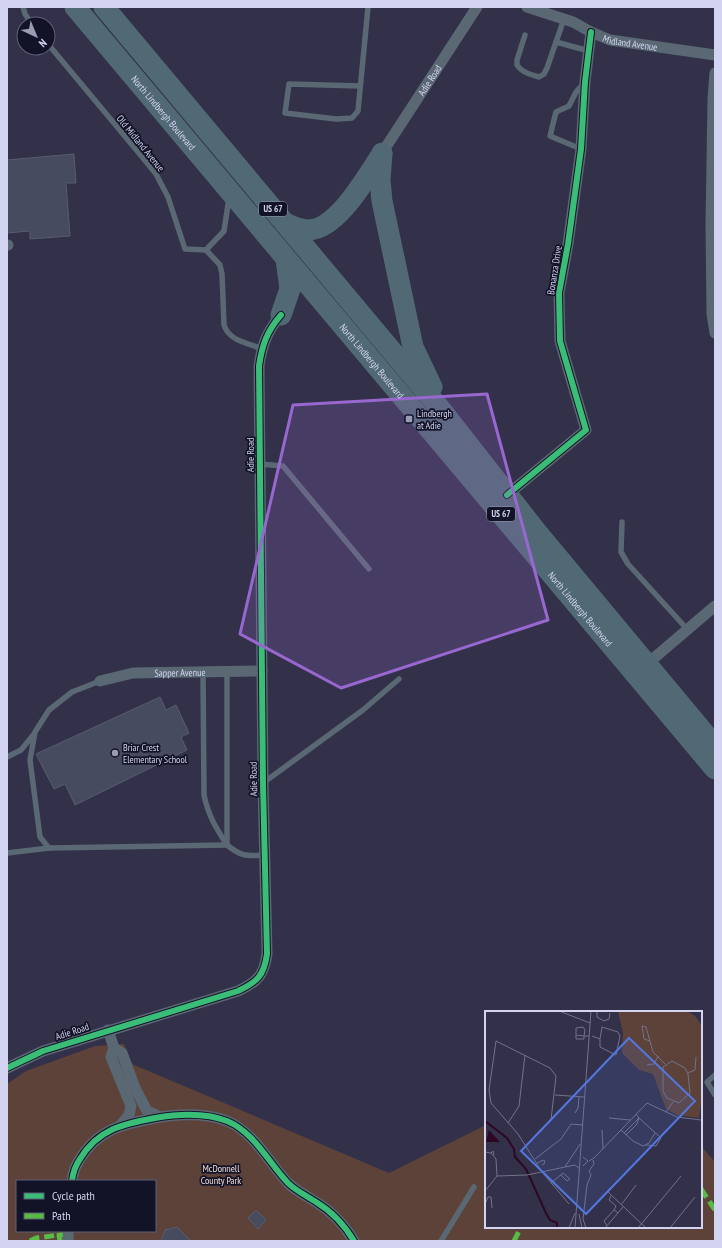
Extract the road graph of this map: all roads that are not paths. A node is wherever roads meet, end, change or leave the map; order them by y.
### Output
1 (75, 7) edge
2 (104, 7) edge
3 (368, 7) edge
4 (477, 7) edge
5 (527, 7) edge
6 (564, 19) junction
7 (591, 32) junction
8 (524, 35) dead end
9 (556, 42) junction
10 (589, 51) junction
11 (56, 54) edge
12 (715, 55) edge
13 (715, 73) edge
14 (585, 82) junction
15 (360, 86) junction
16 (581, 149) junction
17 (382, 153) junction
18 (230, 193) junction
19 (285, 223) junction
20 (206, 250) junction
21 (286, 259) junction
22 (329, 310) junction
23 (281, 315) junction
24 (715, 333) edge
25 (262, 349) junction
26 (442, 411) junction
27 (260, 464) junction
28 (507, 495) junction
29 (622, 522) dead end
30 (369, 569) dead end
31 (715, 606) edge
32 (688, 629) junction
33 (647, 664) junction
34 (227, 671) junction
35 (262, 671) junction
36 (203, 672) junction
37 (399, 679) dead end
38 (100, 681) joint
39 (35, 732) junction
40 (715, 746) edge
41 (7, 757) edge
42 (715, 769) edge
43 (263, 783) junction
44 (227, 845) junction
45 (49, 848) junction
46 (7, 853) edge
47 (265, 854) junction
48 (108, 1030) junction
49 (114, 1048) junction
50 (7, 1068) edge
51 (715, 1075) edge
52 (715, 1095) edge
53 (161, 1117) junction
54 (121, 1125) junction
55 (72, 1180) edge
56 (474, 1187) dead end
57 (354, 1241) edge
58 (441, 1241) edge

1 - 18 highway, North Lindbergh Boulevard / US 67
2 - 19 highway, North Lindbergh Boulevard / US 67
3 - 15 lane
4 - 17 street, Adie Road
5 - 6 street, Midland Avenue
6 - 7 street, Midland Avenue
6 - 9 lane
7 - 10 street, Bonanza Drive
7 - 12 street, Midland Avenue
8 - 9 lane
9 - 10 lane
10 - 14 street, Bonanza Drive
11 - 20 lane, Old Midland Avenue
13 - 24 street
14 - 16 street, Bonanza Drive
14 - 16 lane
15 - 15 lane
16 - 28 street, Bonanza Drive
17 - 19 highway
17 - 26 highway
18 - 20 lane
18 - 21 highway, North Lindbergh Boulevard / US 67
19 - 26 highway, North Lindbergh Boulevard / US 67
20 - 25 lane
21 - 22 highway, North Lindbergh Boulevard / US 67
21 - 23 highway
22 - 23 highway
22 - 42 highway, North Lindbergh Boulevard / US 67
23 - 25 street, Adie Road
25 - 27 street, Adie Road
26 - 28 highway, North Lindbergh Boulevard / US 67
27 - 30 lane
27 - 35 street, Adie Road
28 - 33 highway, North Lindbergh Boulevard / US 67
29 - 32 lane
31 - 32 street
32 - 33 street
33 - 40 highway, North Lindbergh Boulevard / US 67
34 - 35 street, Sapper Avenue
34 - 36 street, Sapper Avenue
34 - 44 lane
35 - 43 street, Adie Road
36 - 38 street, Sapper Avenue
36 - 44 lane
37 - 43 lane
38 - 39 lane
39 - 41 lane
39 - 45 lane
43 - 47 street, Adie Road
44 - 45 lane
44 - 47 lane
45 - 46 lane
47 - 48 street, Adie Road
48 - 49 street
48 - 50 street, Adie Road
49 - 53 street
49 - 54 street
51 - 52 lane
53 - 54 street
53 - 57 street
54 - 55 street
56 - 58 lane

